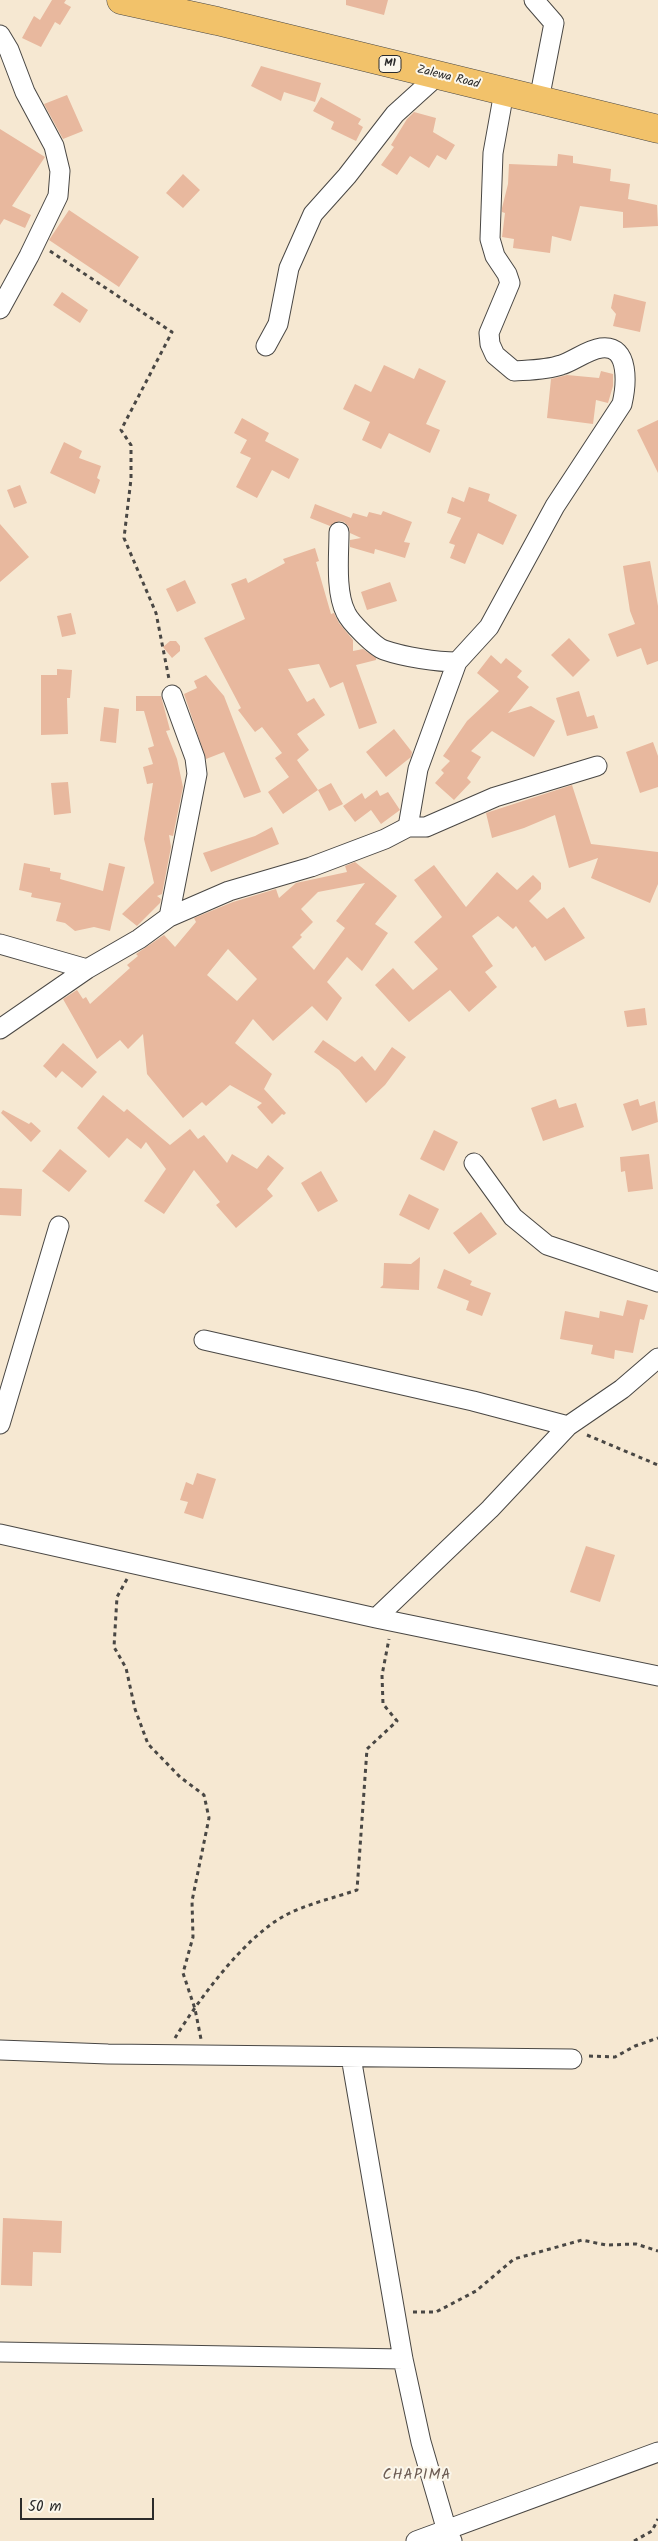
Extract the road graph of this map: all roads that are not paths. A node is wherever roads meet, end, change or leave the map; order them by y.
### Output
1 (121, 0) edge
2 (534, 0) edge
3 (0, 35) edge
4 (436, 76) junction
5 (504, 92) junction
6 (539, 100) junction
7 (658, 129) edge
8 (0, 309) edge
9 (266, 346) dead end
10 (339, 532) dead end
11 (457, 662) junction
12 (172, 695) road end
13 (597, 766) dead end
14 (408, 827) junction
15 (169, 917) junction
16 (0, 944) edge
17 (87, 969) junction
18 (0, 1029) edge
19 (474, 1164) dead end
20 (59, 1226) dead end
21 (658, 1282) edge
22 (204, 1340) dead end
23 (658, 1358) edge
24 (0, 1424) edge
25 (568, 1426) junction
26 (0, 1534) edge
27 (376, 1618) junction
28 (658, 1676) edge
29 (0, 2050) edge
30 (351, 2056) junction
31 (572, 2059) road end
32 (0, 2352) edge
33 (403, 2359) junction
34 (658, 2452) edge
35 (450, 2536) edge
36 (416, 2541) edge

1 - 4 highway, Zalewa Road / M1
2 - 6 street
3 - 8 street
4 - 5 highway, Zalewa Road / M1
4 - 9 street
5 - 6 highway, Zalewa Road / M1
5 - 11 street
6 - 7 highway, Zalewa Road / M1
10 - 11 street
11 - 14 street
12 - 15 street
13 - 14 street
14 - 15 street
15 - 17 street
16 - 17 street
17 - 18 street
19 - 21 street
20 - 24 street
22 - 25 street
23 - 25 street
25 - 27 street
26 - 27 street
27 - 28 street
29 - 30 street
30 - 31 street
30 - 33 street
32 - 33 street
33 - 35 street
34 - 35 street
35 - 36 street

